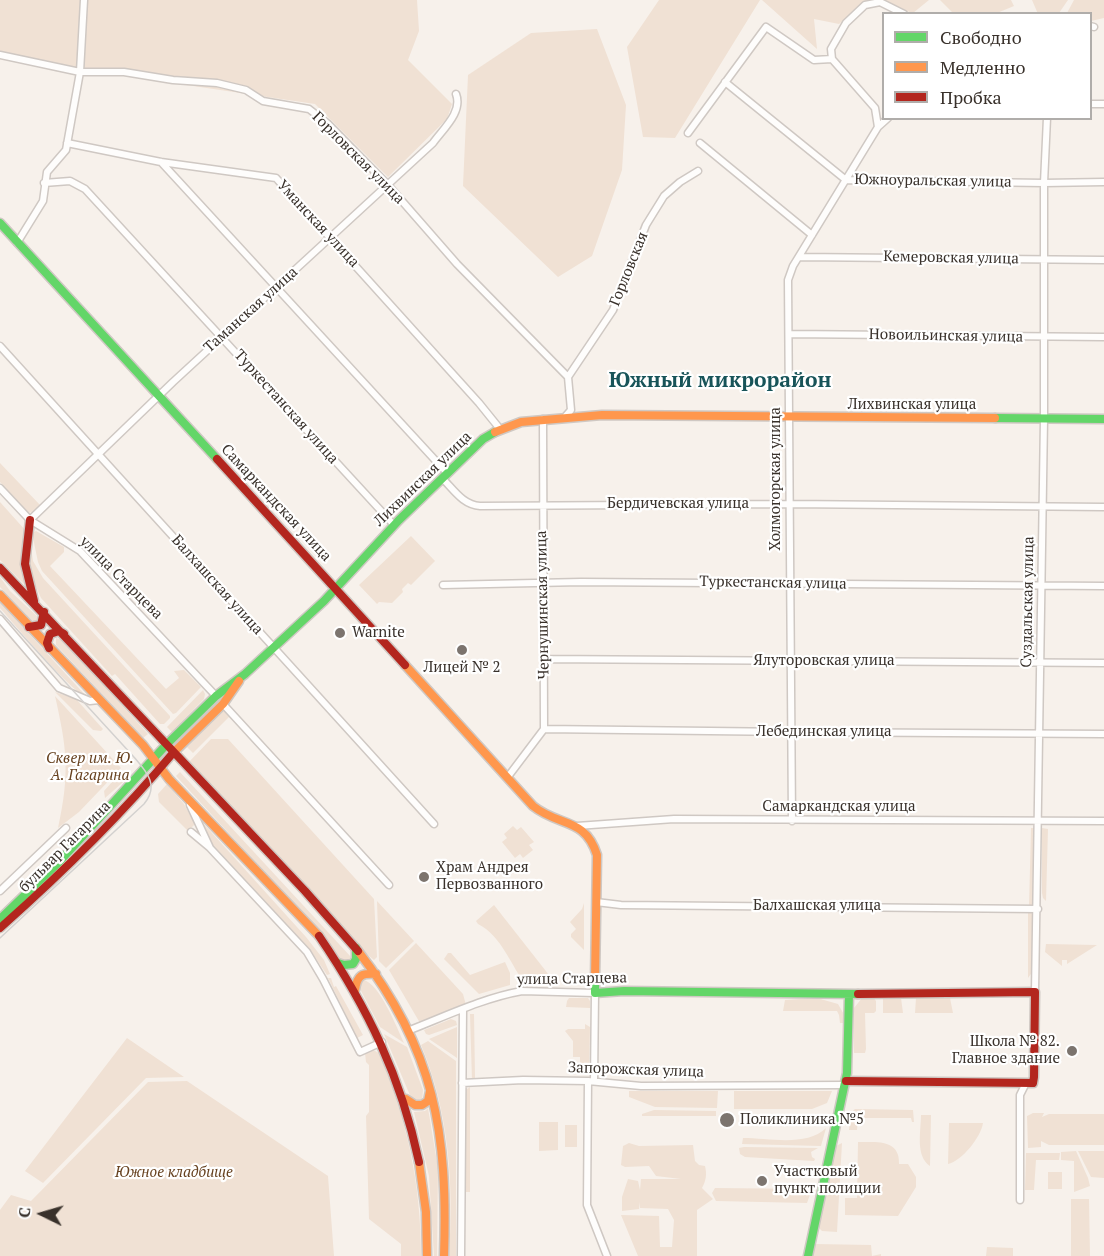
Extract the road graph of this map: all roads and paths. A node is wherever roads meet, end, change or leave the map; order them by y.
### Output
1 (84, 0) edge
2 (900, 12) edge
3 (0, 54) edge
4 (832, 59) junction
5 (80, 72) junction
6 (725, 82) junction
7 (456, 94) dead end
8 (886, 120) edge
9 (1047, 120) edge
10 (878, 126) junction
11 (687, 133) dead end
12 (68, 143) junction
13 (700, 143) dead end
14 (161, 162) junction
15 (698, 171) dead end
16 (846, 180) junction
17 (1104, 182) edge
18 (44, 183) junction
19 (1044, 183) junction
20 (388, 185) junction
21 (0, 223) edge
22 (812, 235) junction
23 (331, 238) junction
24 (17, 243) junction
25 (799, 257) junction
26 (1044, 259) junction
27 (1104, 260) edge
28 (277, 287) junction
29 (789, 334) junction
30 (222, 337) junction
31 (1044, 337) junction
32 (1104, 337) edge
33 (0, 346) edge
34 (568, 377) junction
35 (158, 396) junction
36 (789, 417) junction
37 (543, 419) junction
38 (563, 419) junction
39 (1044, 419) junction
40 (1104, 420) edge
41 (500, 429) junction
42 (99, 454) junction
43 (445, 475) junction
44 (0, 488) edge
45 (790, 504) junction
46 (542, 505) junction
47 (1043, 506) junction
48 (1104, 507) edge
49 (30, 520) junction
50 (394, 525) junction
51 (0, 568) edge
52 (790, 582) junction
53 (543, 583) junction
54 (443, 585) dead end
55 (1042, 586) junction
56 (1104, 586) edge
57 (335, 589) junction
58 (0, 595) edge
59 (34, 601) junction
60 (44, 612) junction
61 (0, 619) edge
62 (29, 627) junction
63 (64, 634) junction
64 (273, 647) junction
65 (49, 648) junction
66 (544, 659) junction
67 (791, 661) junction
68 (1041, 663) junction
69 (1104, 663) edge
70 (245, 674) junction
71 (216, 696) junction
72 (99, 700) junction
73 (223, 704) junction
74 (544, 729) junction
75 (792, 732) junction
76 (1040, 733) junction
77 (1104, 734) edge
78 (165, 745) junction
79 (173, 753) junction
80 (153, 759) junction
81 (161, 766) junction
82 (507, 778) junction
83 (169, 779) junction
84 (147, 784) junction
85 (186, 796) junction
86 (792, 820) junction
87 (1039, 821) junction
88 (1104, 821) edge
89 (434, 824) dead end
90 (574, 826) junction
91 (66, 828) dead end
92 (191, 832) dead end
93 (210, 848) junction
94 (389, 885) dead end
95 (0, 891) edge
96 (28, 897) junction
97 (596, 902) junction
98 (1038, 909) junction
99 (0, 919) edge
100 (0, 928) edge
101 (356, 948) junction
102 (338, 963) junction
103 (376, 974) junction
104 (355, 990) junction
105 (1035, 992) junction
106 (596, 993) junction
107 (849, 994) junction
108 (462, 1009) junction
109 (410, 1030) junction
110 (382, 1042) junction
111 (591, 1081) junction
112 (462, 1083) junction
113 (846, 1083) junction
114 (1028, 1083) junction
115 (431, 1088) junction
116 (406, 1099) junction
117 (1020, 1200) dead end
118 (427, 1256) edge
119 (444, 1256) edge
120 (460, 1256) edge
121 (608, 1256) edge
122 (808, 1256) edge

1 - 5 street
2 - 4 street
3 - 5 street, Горловская улица
4 - 6 street
4 - 10 street
5 - 12 street
5 - 20 street, Горловская улица
6 - 11 street
6 - 16 street, Южноуральская улица
7 - 20 street, Таманская улица
8 - 10 street
9 - 19 street, Суздальская улица
10 - 16 street, Холмогорская улица
12 - 14 street, Уманская улица
12 - 18 street
13 - 22 street
14 - 23 street, Уманская улица
14 - 28 street, Бердичевская улица
15 - 34 street, Горловская
16 - 19 street, Южноуральская улица
16 - 22 street, Холмогорская улица
17 - 19 street, Южноуральская улица
18 - 24 street
18 - 30 street, Туркестанская улица
19 - 26 street, Суздальская улица
20 - 23 street, Таманская улица
20 - 34 street, Горловская улица
21 - 24 main road, Самаркандская улица
22 - 25 street, Холмогорская улица
23 - 28 street, Таманская улица
23 - 41 street, Уманская улица
24 - 35 main road, Самаркандская улица
25 - 26 street, Кемеровская улица
25 - 29 street, Холмогорская улица
26 - 27 street, Кемеровская улица
26 - 31 street, Суздальская улица
28 - 30 street, Таманская улица
28 - 43 street, Бердичевская улица
29 - 31 street, Новоильинская улица
29 - 36 street, Холмогорская улица
30 - 35 street, Таманская улица
30 - 50 street, Туркестанская улица
31 - 32 street, Новоильинская улица
31 - 39 street, Суздальская улица
33 - 42 street, Балхашская улица
34 - 38 street
35 - 42 street, Таманская улица
35 - 57 main road, Самаркандская улица
36 - 38 main road, Лихвинская улица
36 - 39 main road, Лихвинская улица
36 - 45 street, Холмогорская улица
37 - 38 main road, Лихвинская улица
37 - 41 main road, Лихвинская улица
37 - 46 street, Чернушинская улица
39 - 40 main road, Лихвинская улица
39 - 47 street, Суздальская улица
41 - 43 main road, Лихвинская улица
42 - 49 street, Таманская улица
42 - 64 street, Балхашская улица
43 - 46 street, Бердичевская улица
43 - 50 main road, Лихвинская улица
44 - 49 street, улица Старцева
45 - 46 street, Бердичевская улица
45 - 47 street, Бердичевская улица
45 - 52 street, Холмогорская улица
46 - 53 street, Чернушинская улица
47 - 48 street, Бердичевская улица
47 - 55 street, Суздальская улица
49 - 59 main road
49 - 71 street, улица Старцева
50 - 57 main road, Лихвинская улица
51 - 59 main road
52 - 53 street, Туркестанская улица
52 - 55 street, Туркестанская улица
52 - 67 street, Холмогорская улица
53 - 54 street, Туркестанская улица
53 - 66 street, Чернушинская улица
55 - 56 street, Туркестанская улица
55 - 68 street, Суздальская улица
57 - 64 main road, Лихвинская улица
57 - 82 main road, Самаркандская улица
58 - 62 main road
59 - 60 main road
60 - 62 main road
60 - 63 main road
61 - 72 street
62 - 65 main road
63 - 65 main road
63 - 78 main road
64 - 70 main road, Лихвинская улица
64 - 89 street, Балхашская улица
65 - 72 main road
66 - 67 street, Ялуторовская улица
66 - 74 street, Чернушинская улица
67 - 68 street, Ялуторовская улица
67 - 75 street, Холмогорская улица
68 - 69 street, Ялуторовская улица
68 - 76 street, Суздальская улица
70 - 71 main road, бульвар Гагарина
70 - 73 main road, бульвар Гагарина
71 - 78 main road, бульвар Гагарина
72 - 80 main road
73 - 79 main road, бульвар Гагарина
73 - 94 street
74 - 75 street, Лебединская улица
74 - 82 street
75 - 76 street, Лебединская улица
75 - 86 street, Холмогорская улица
76 - 77 street, Лебединская улица
76 - 87 street, Суздальская улица
78 - 79 main road
78 - 80 main road, бульвар Гагарина
79 - 81 main road, бульвар Гагарина
79 - 101 main road
80 - 81 main road
80 - 96 main road, бульвар Гагарина
81 - 83 main road
81 - 84 main road, бульвар Гагарина
82 - 90 main road, Самаркандская улица
83 - 84 main road
83 - 85 main road
84 - 96 main road, бульвар Гагарина
85 - 93 street
85 - 102 main road
86 - 87 street, Самаркандская улица
86 - 90 street, Самаркандская улица
87 - 88 street, Самаркандская улица
87 - 98 street, Суздальская улица
90 - 97 main road
91 - 95 street
92 - 93 street
93 - 110 street
96 - 99 main road, бульвар Гагарина
96 - 100 main road, бульвар Гагарина
97 - 98 street, Балхашская улица
97 - 106 main road
98 - 105 street, Суздальская улица
101 - 102 main road
101 - 103 main road
102 - 104 main road
103 - 104 main road
103 - 109 main road
104 - 110 main road
105 - 107 main road, улица Старцева
105 - 114 main road, Суздальская улица
106 - 107 main road, улица Старцева
106 - 108 street, улица Старцева
106 - 111 street
107 - 113 main road
108 - 109 street, улица Старцева
108 - 112 street
109 - 115 main road
110 - 116 main road
111 - 112 street, Запорожская улица
111 - 113 street, Запорожская улица
111 - 121 street
112 - 120 street
113 - 114 main road, Запорожская улица
113 - 122 main road
114 - 117 street
115 - 116 main road
115 - 119 main road
116 - 118 main road

